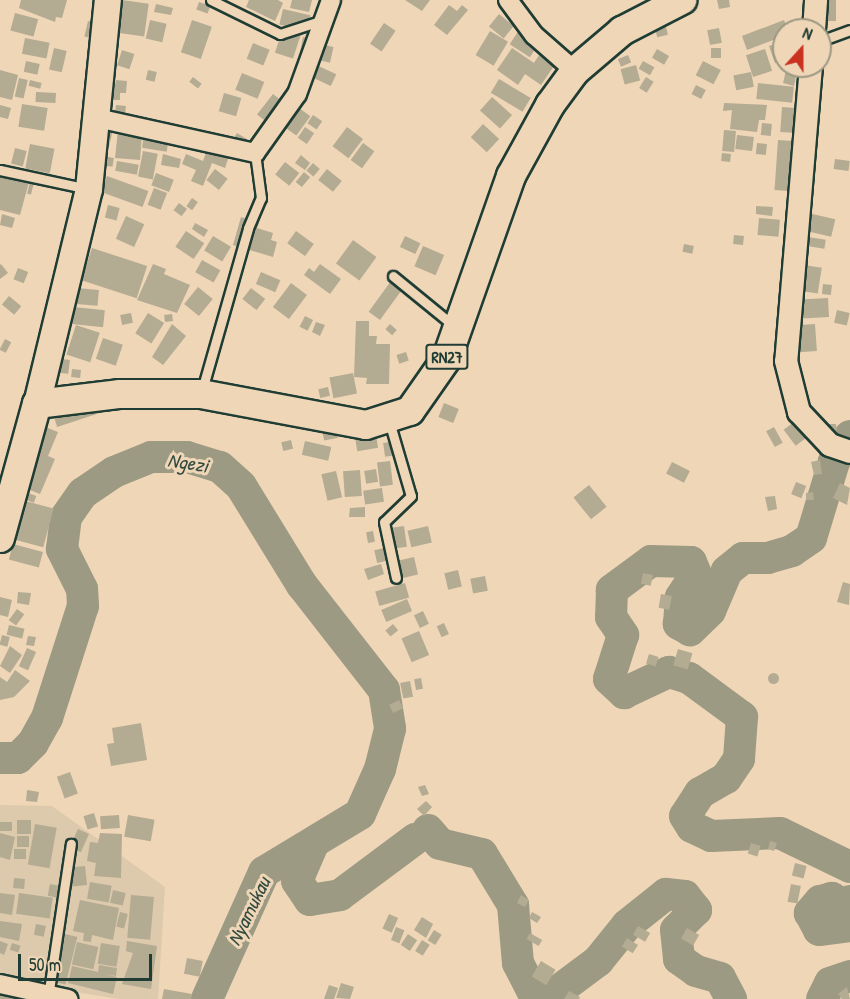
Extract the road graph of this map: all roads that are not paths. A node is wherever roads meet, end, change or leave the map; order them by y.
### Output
1 (108, 0) edge
2 (211, 0) edge
3 (330, 0) edge
4 (508, 0) edge
5 (682, 0) edge
6 (816, 0) edge
7 (815, 18) edge
8 (320, 21) junction
9 (850, 30) edge
10 (832, 37) edge
11 (575, 71) junction
12 (810, 78) edge
13 (97, 118) junction
14 (255, 153) junction
15 (0, 170) edge
16 (89, 189) junction
17 (393, 276) dead end
18 (457, 329) junction
19 (201, 394) junction
20 (37, 404) junction
21 (388, 421) junction
22 (840, 448) edge
23 (0, 538) edge
24 (396, 578) dead end
25 (71, 844) dead end
26 (0, 984) edge
27 (48, 996) edge
28 (68, 999) edge

1 - 13 main road
2 - 8 lane
3 - 8 street
4 - 11 street
5 - 11 main road, RN27
6 - 7 street
8 - 14 street
9 - 10 lane
11 - 18 main road, RN27
12 - 22 street
13 - 14 street
13 - 16 main road
14 - 19 lane
15 - 16 lane
16 - 20 main road
17 - 18 lane
18 - 21 main road, RN27
19 - 20 main road, RN27
19 - 21 main road, RN27
20 - 23 main road
21 - 24 lane
25 - 27 lane
26 - 27 street
27 - 28 street

